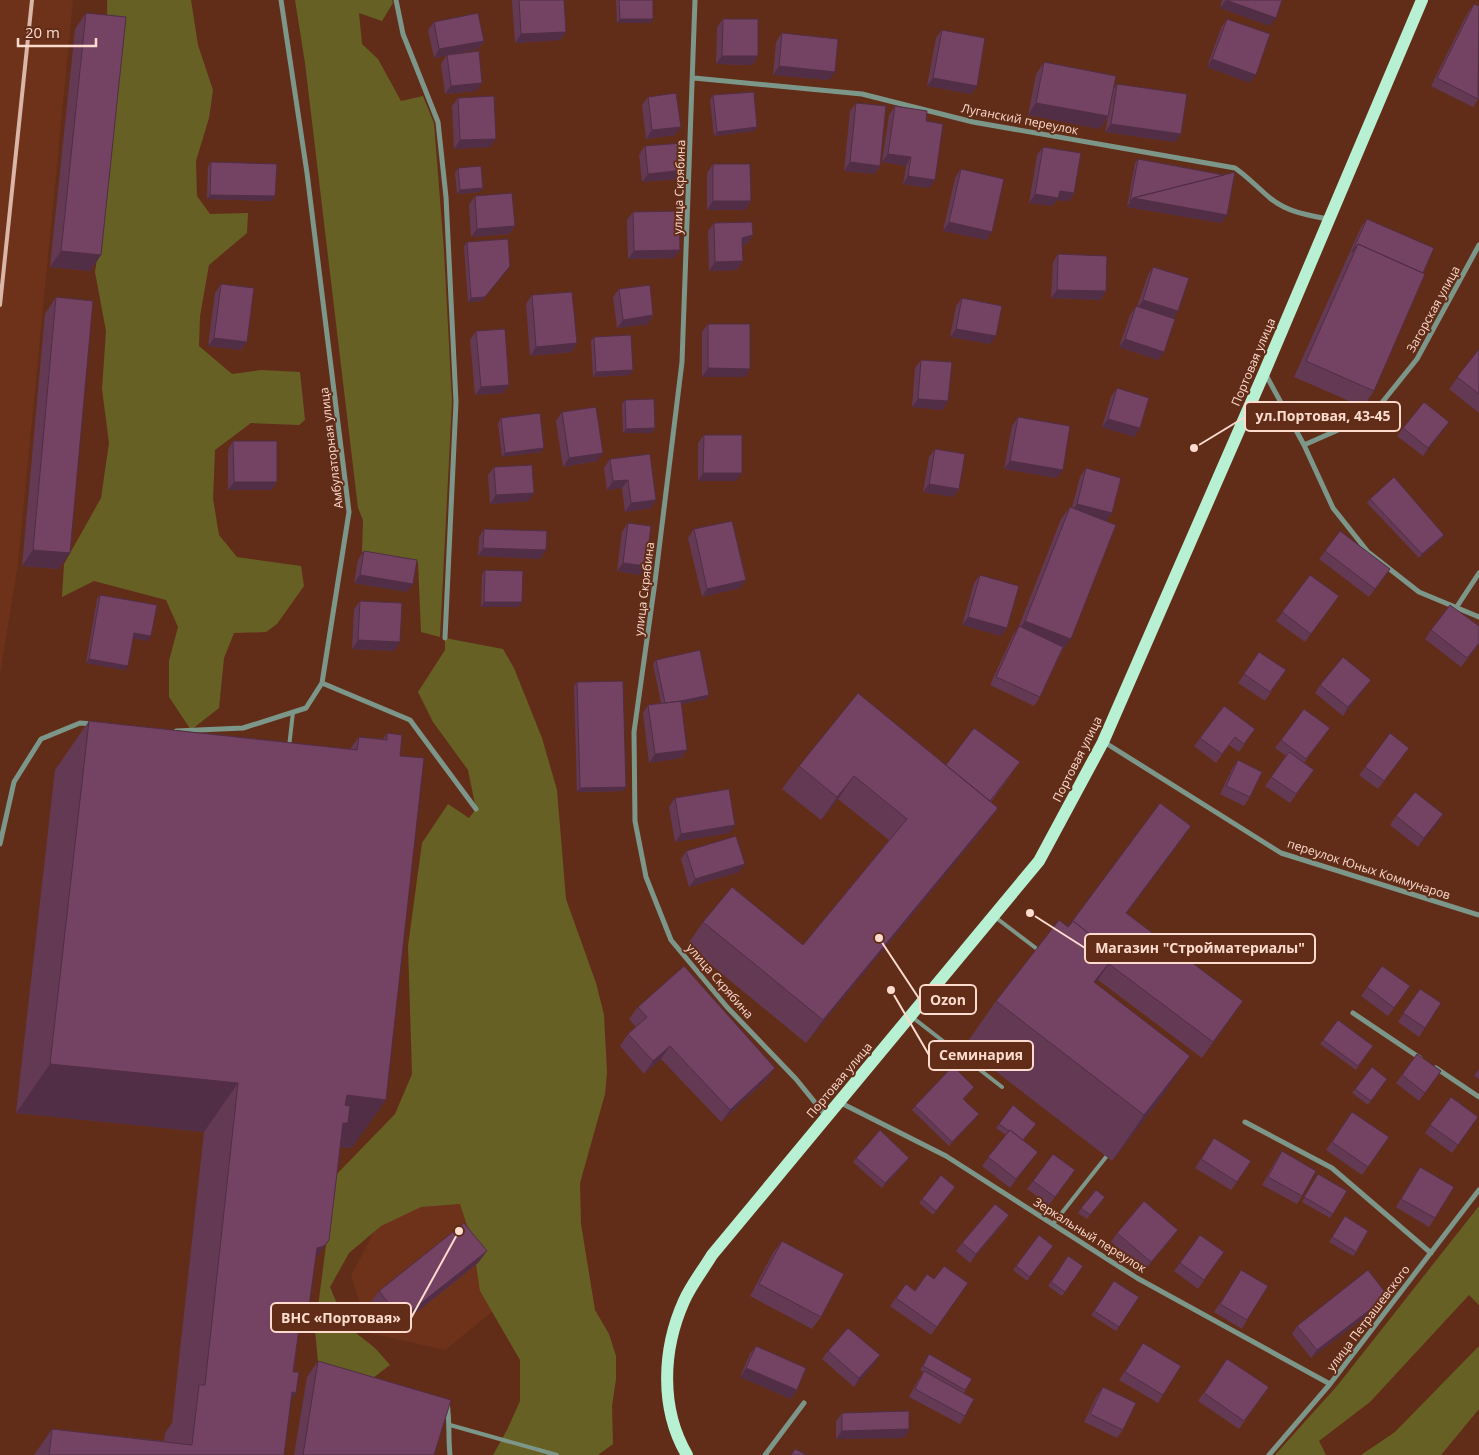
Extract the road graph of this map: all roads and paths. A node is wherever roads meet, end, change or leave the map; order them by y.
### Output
1 (281, 0) edge
2 (396, 0) edge
3 (695, 0) edge
4 (1422, 0) edge
5 (694, 78) junction
6 (1328, 219) junction
7 (1479, 246) edge
8 (1264, 373) junction
9 (1304, 444) junction
10 (1479, 573) edge
11 (1456, 608) junction
12 (1479, 617) edge
13 (445, 638) dead end
14 (322, 683) junction
15 (293, 712) junction
16 (99, 725) edge
17 (173, 731) edge
18 (1103, 742) junction
19 (289, 749) edge
20 (476, 809) dead end
21 (0, 844) edge
22 (993, 915) junction
23 (1479, 915) edge
24 (1046, 956) edge
25 (1353, 1013) dead end
26 (910, 1016) junction
27 (1424, 1060) edge
28 (1432, 1066) edge
29 (1002, 1087) dead end
30 (1479, 1097) edge
31 (839, 1102) junction
32 (826, 1117) junction
33 (1245, 1122) dead end
34 (1106, 1157) dead end
35 (1479, 1190) edge
36 (1053, 1224) junction
37 (1431, 1253) junction
38 (1330, 1384) junction
39 (804, 1403) dead end
40 (447, 1404) edge
41 (450, 1424) junction
42 (450, 1455) edge
43 (556, 1455) edge
44 (687, 1455) edge
45 (765, 1455) edge
46 (1269, 1455) edge

1 - 14 street, Амбулаторная улица
2 - 13 street
3 - 5 street, улица Скрябина
4 - 6 main road, Портовая улица
5 - 6 street, Луганский переулок
5 - 32 street, улица Скрябина
6 - 8 main road, Портовая улица
7 - 9 street, Загорская улица
8 - 9 street
8 - 18 main road, Портовая улица
9 - 11 street
10 - 11 street
11 - 12 street
14 - 15 street, Амбулаторная улица
14 - 20 street
15 - 17 street, Амбулаторная улица
15 - 19 lane
16 - 21 street
18 - 22 main road, Портовая улица
18 - 23 street, переулок Юных Коммунаров
22 - 24 lane
22 - 26 main road, Портовая улица
25 - 27 street
26 - 29 lane
26 - 31 main road, Портовая улица
28 - 30 street
31 - 32 main road, Портовая улица
31 - 36 street, Зеркальный переулок
32 - 44 main road, Портовая улица
33 - 37 street
34 - 36 lane
35 - 37 street, улица Петрашевского
36 - 38 street, Зеркальный переулок
37 - 38 street, улица Петрашевского
38 - 46 street, улица Петрашевского
39 - 45 street
40 - 41 street
41 - 42 street
41 - 43 lane

